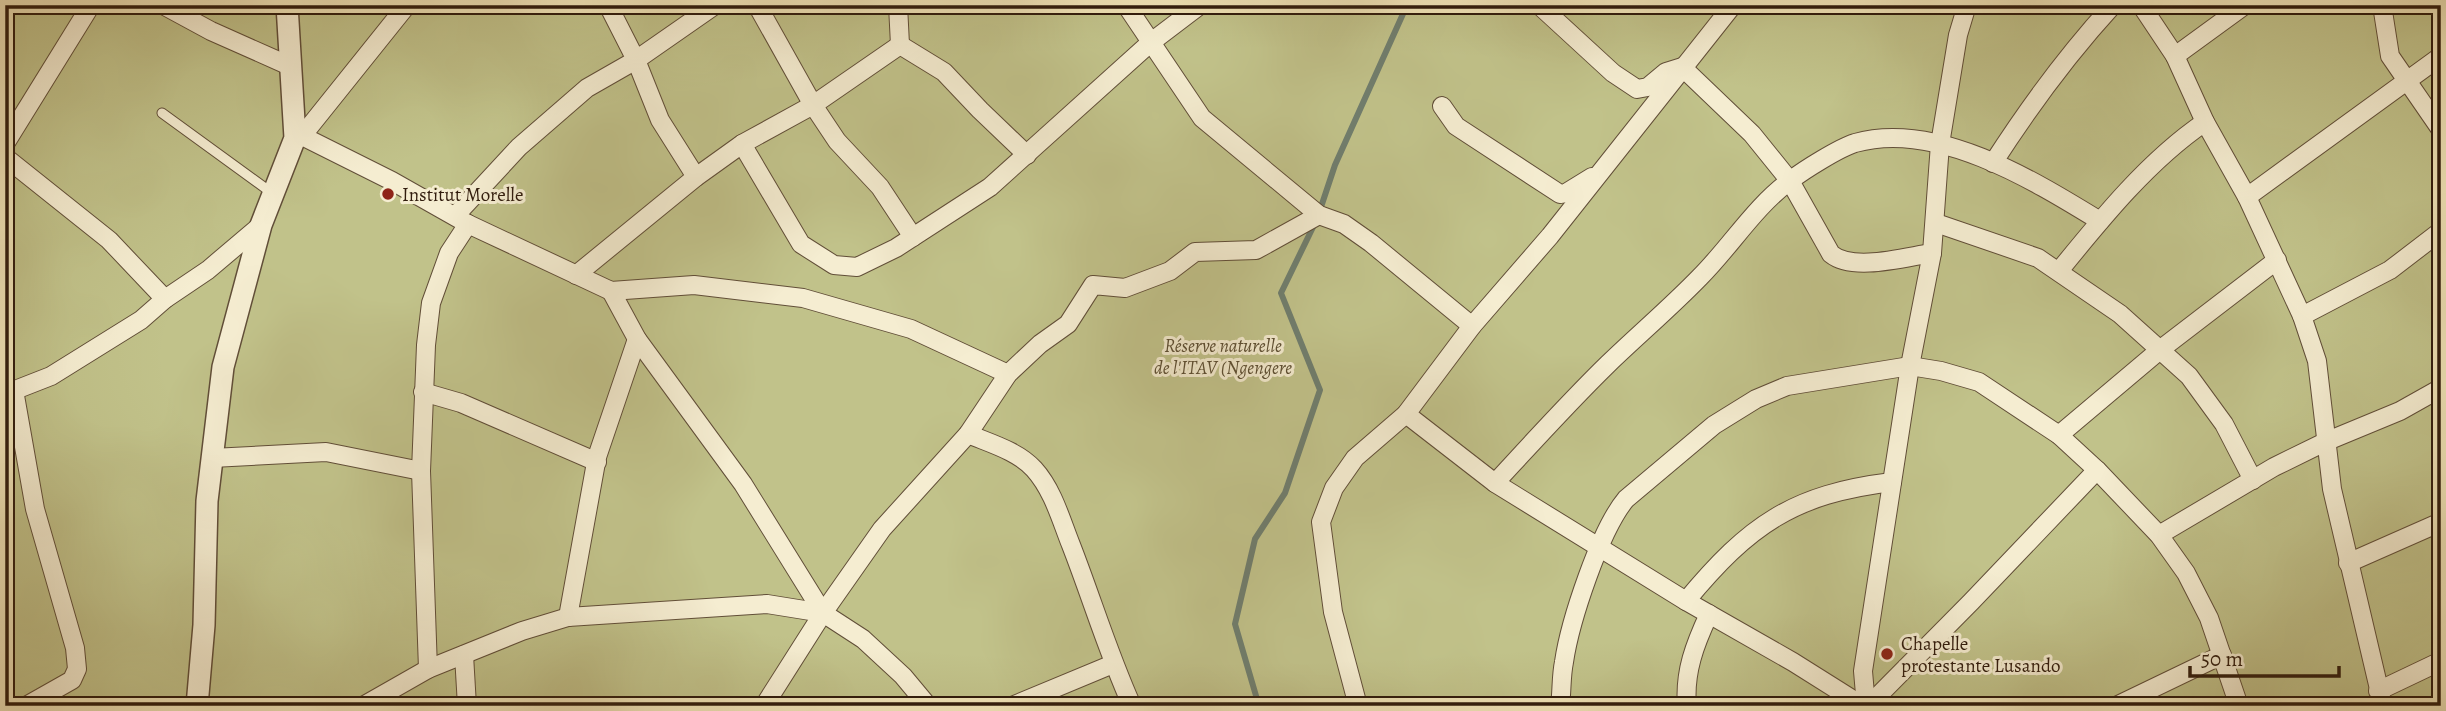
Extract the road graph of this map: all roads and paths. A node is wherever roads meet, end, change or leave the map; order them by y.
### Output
1 (91, 5) edge
2 (163, 5) edge
3 (287, 5) edge
4 (407, 5) edge
5 (608, 5) edge
6 (715, 5) edge
7 (757, 5) edge
8 (898, 5) edge
9 (1126, 5) edge
10 (1200, 5) edge
11 (1539, 5) edge
12 (1733, 5) edge
13 (1967, 5) edge
14 (2113, 5) edge
15 (2141, 5) edge
16 (2245, 5) edge
17 (2382, 5) edge
18 (1150, 43) junction
19 (900, 45) junction
20 (2175, 56) junction
21 (2441, 56) edge
22 (636, 60) junction
23 (1682, 66) junction
24 (292, 67) junction
25 (2408, 82) junction
26 (813, 105) junction
27 (1442, 106) dead end
28 (162, 113) dead end
29 (2205, 122) junction
30 (2441, 130) edge
31 (299, 137) junction
32 (5, 144) edge
33 (742, 144) junction
34 (1941, 144) junction
35 (1027, 156) junction
36 (5, 157) edge
37 (1993, 163) junction
38 (1601, 173) junction
39 (696, 177) junction
40 (1790, 181) junction
41 (273, 194) junction
42 (2247, 197) junction
43 (1319, 215) junction
44 (461, 220) junction
45 (2100, 221) junction
46 (1936, 223) junction
47 (261, 225) junction
48 (2441, 231) edge
49 (913, 237) junction
50 (1932, 253) junction
51 (2277, 260) junction
52 (2059, 271) junction
53 (576, 275) junction
54 (611, 291) junction
55 (165, 299) junction
56 (2302, 316) junction
57 (1472, 326) junction
58 (637, 339) junction
59 (2161, 349) junction
60 (1910, 366) junction
61 (1008, 374) junction
62 (2441, 388) edge
63 (9, 392) edge
64 (423, 392) junction
65 (1406, 414) junction
66 (968, 434) junction
67 (2059, 435) junction
68 (2325, 442) junction
69 (212, 458) junction
70 (597, 462) junction
71 (2097, 470) junction
72 (421, 471) junction
73 (2253, 480) junction
74 (1892, 482) junction
75 (1495, 483) junction
76 (2441, 522) edge
77 (2159, 536) junction
78 (1600, 548) junction
79 (2348, 563) junction
80 (1686, 601) junction
81 (823, 613) junction
82 (1709, 614) junction
83 (568, 617) junction
84 (464, 655) junction
85 (2221, 655) junction
86 (2441, 661) edge
87 (1113, 664) junction
88 (428, 669) junction
89 (2380, 698) edge
90 (26, 706) edge
91 (197, 706) edge
92 (363, 706) edge
93 (467, 706) edge
94 (764, 706) edge
95 (928, 706) edge
96 (1012, 706) edge
97 (1132, 706) edge
98 (1358, 706) edge
99 (1560, 706) edge
100 (1687, 706) edge
101 (1865, 706) edge
102 (2116, 706) edge
103 (2239, 706) edge

1 - 32 street
2 - 24 street
3 - 24 street
4 - 31 street
5 - 22 street
6 - 22 street
7 - 26 street
8 - 19 street
9 - 18 street
10 - 18 street
11 - 23 street
12 - 23 street
13 - 34 street
14 - 37 street
15 - 20 street
16 - 20 street
17 - 25 street
18 - 35 street
18 - 43 street
19 - 26 street
19 - 35 street
20 - 29 street
21 - 25 street
22 - 39 street
22 - 44 street
23 - 38 street
23 - 40 street
24 - 31 street
25 - 30 street
25 - 42 street
26 - 33 street
26 - 49 street
27 - 38 street
28 - 41 lane
29 - 42 street
29 - 45 street
31 - 41 street
31 - 44 street
33 - 39 street
33 - 49 street
34 - 37 street
34 - 40 street
34 - 46 street
35 - 49 street
36 - 55 street
37 - 45 street
38 - 57 street
39 - 53 street
40 - 50 street
40 - 75 street
41 - 47 street
42 - 51 street
43 - 57 street
43 - 61 street
44 - 53 street
44 - 64 street
45 - 52 street
46 - 50 street
46 - 52 street
47 - 55 street
47 - 69 street
48 - 56 street
50 - 60 street
51 - 56 street
51 - 59 street
52 - 59 street
53 - 54 street
54 - 58 street
54 - 61 street
55 - 63 street
56 - 68 street
57 - 65 street
58 - 70 street
58 - 81 street
59 - 67 street
59 - 73 street
60 - 67 street
60 - 74 street
60 - 78 street
61 - 66 street
62 - 68 street
63 - 90 street
64 - 70 street
64 - 72 street
65 - 75 street
65 - 98 street
66 - 81 street
66 - 87 street
67 - 71 street
68 - 73 street
68 - 79 street
69 - 72 street
69 - 91 street
70 - 83 street
71 - 77 street
71 - 101 street
72 - 88 street
73 - 77 street
74 - 80 street
74 - 101 street
75 - 78 street
76 - 79 street
77 - 85 street
78 - 80 street
78 - 99 street
79 - 89 street
80 - 82 street
81 - 83 street
81 - 94 street
81 - 95 street
82 - 100 street
82 - 101 street
83 - 84 street
84 - 88 street
84 - 93 street
85 - 102 street
85 - 103 street
86 - 89 street
87 - 96 street
87 - 97 street
88 - 92 street

